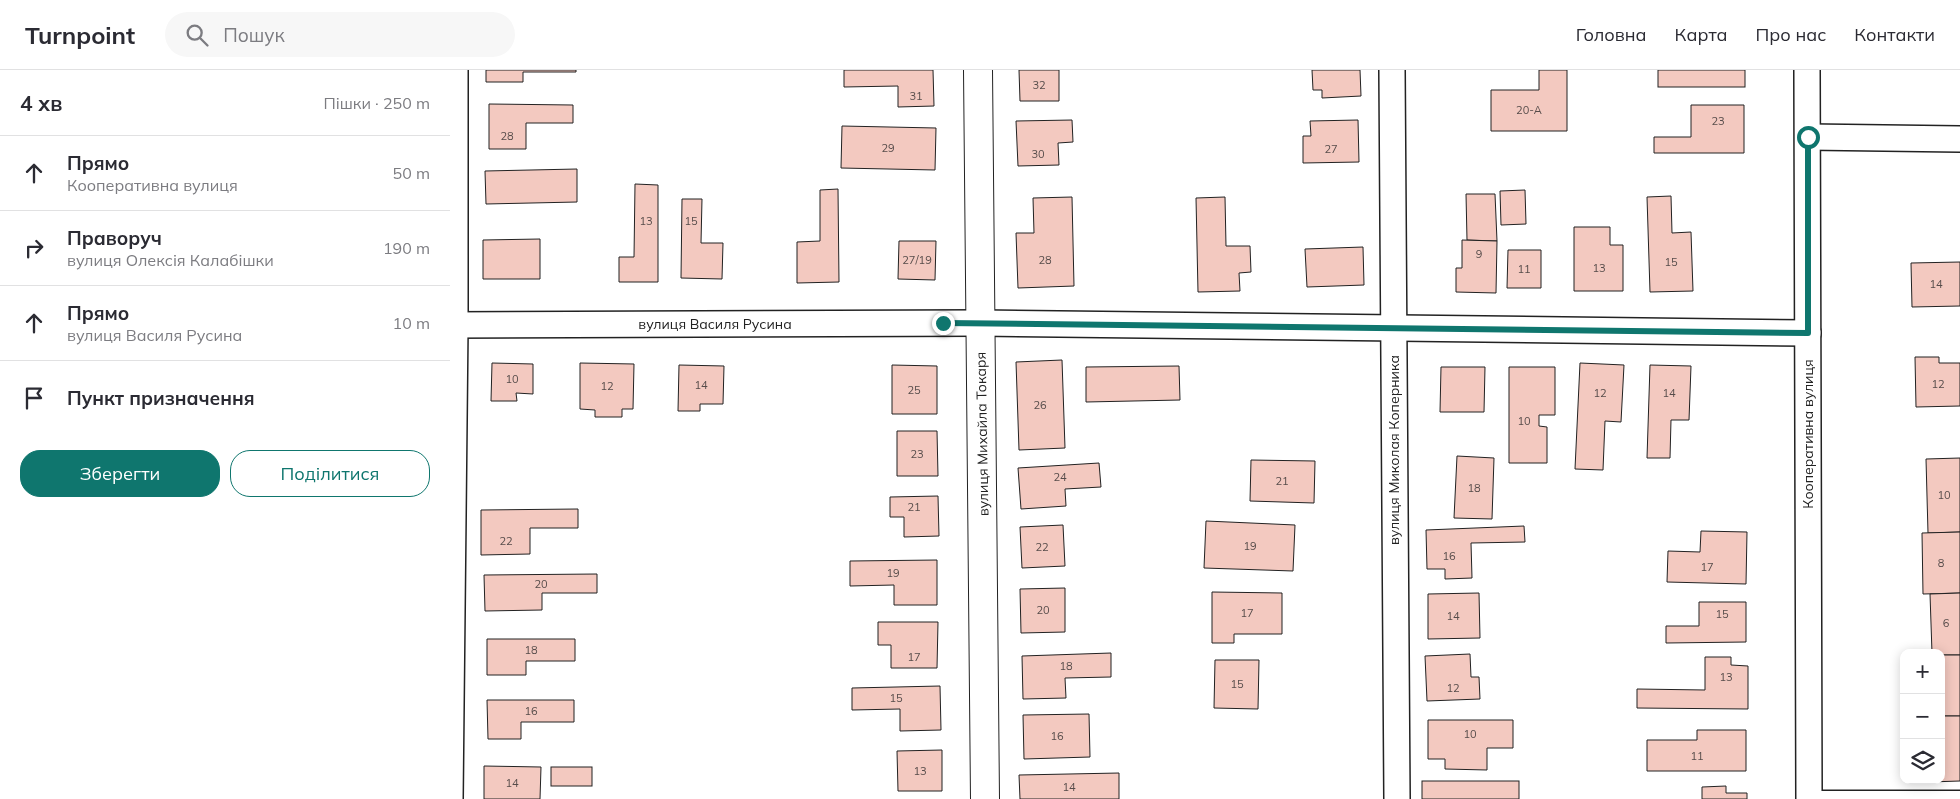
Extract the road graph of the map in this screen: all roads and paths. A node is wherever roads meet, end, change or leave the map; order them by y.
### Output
1 (456, 70) edge
2 (978, 70) edge
3 (1392, 70) edge
4 (1807, 70) edge
5 (1808, 137) junction
6 (1960, 139) edge
7 (981, 323) junction
8 (453, 325) edge
9 (1394, 329) junction
10 (1808, 333) junction
11 (1960, 797) edge
12 (1809, 798) edge
13 (450, 799) edge
14 (985, 799) edge
15 (1397, 799) edge

1 - 8 street
2 - 7 street, вулиця Михайла Токаря
3 - 9 street, вулиця Миколая Коперника
4 - 5 street, Кооперативна вулиця
5 - 6 street
5 - 10 street, Кооперативна вулиця
7 - 8 street, вулиця Василя Русина
7 - 9 street, вулиця Василя Русина
7 - 14 street, вулиця Михайла Токаря
8 - 13 street
9 - 10 street, вулиця Василя Русина
9 - 15 street, вулиця Миколая Коперника
10 - 12 street, Кооперативна вулиця
11 - 12 lane

